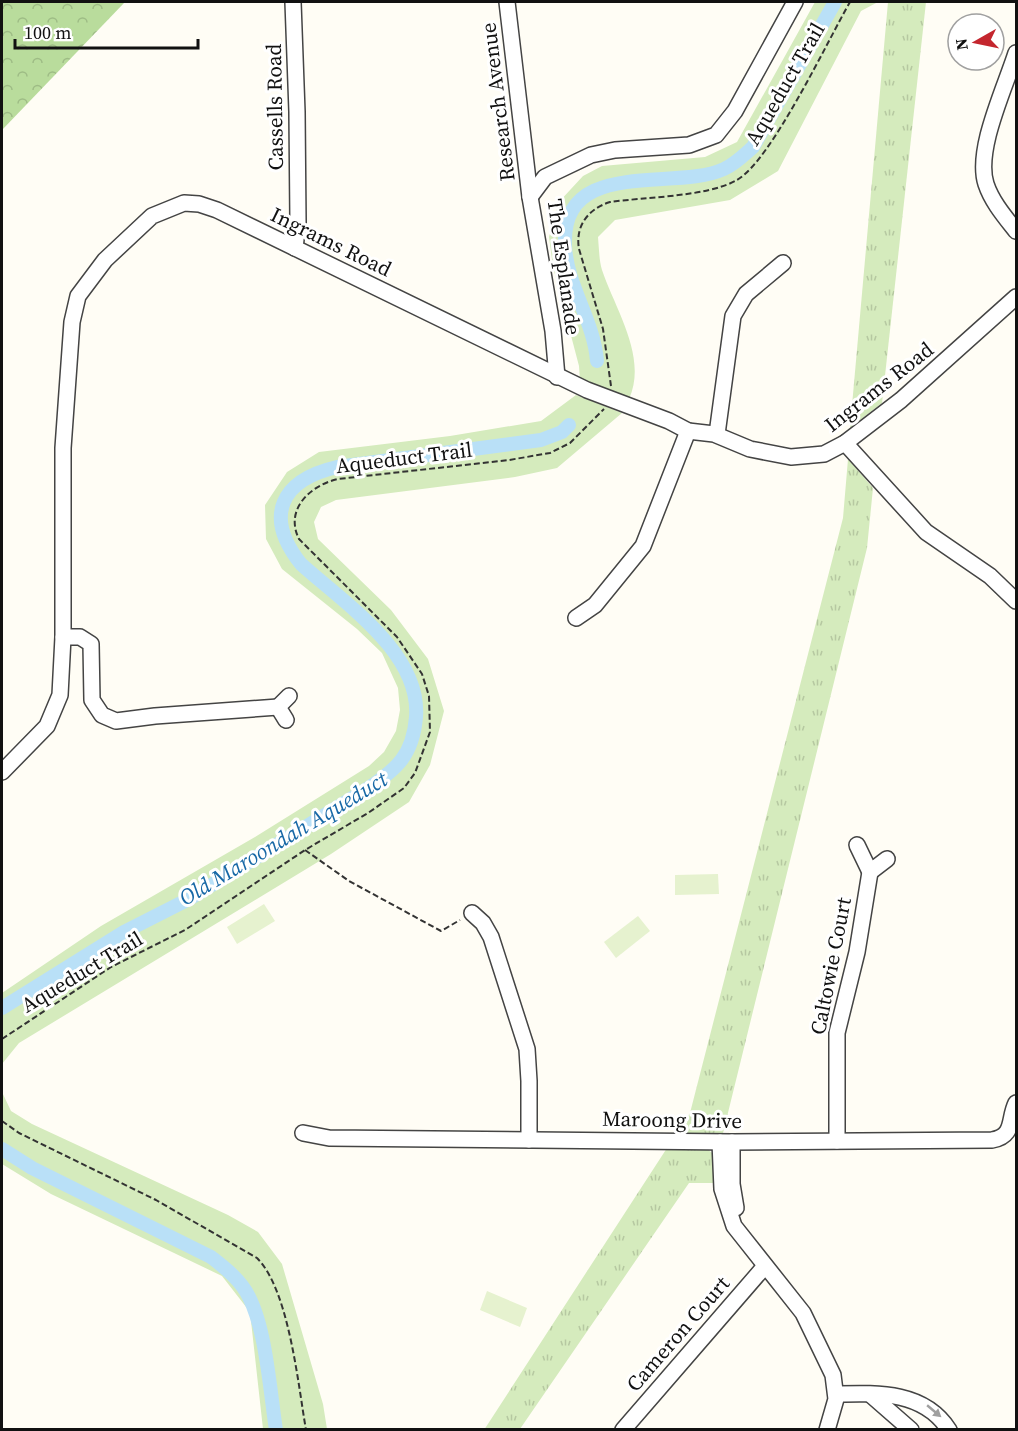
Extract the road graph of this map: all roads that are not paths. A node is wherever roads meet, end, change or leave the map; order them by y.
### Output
1 (293, 2) edge
2 (507, 2) edge
3 (795, 2) edge
4 (1017, 53) edge
5 (530, 197) junction
6 (1017, 231) edge
7 (295, 248) junction
8 (783, 262) dead end
9 (1017, 297) edge
10 (557, 377) junction
11 (688, 431) junction
12 (717, 434) junction
13 (845, 443) junction
14 (1017, 601) edge
15 (576, 618) dead end
16 (63, 637) junction
17 (289, 696) dead end
18 (2, 772) edge
19 (857, 846) dead end
20 (887, 859) dead end
21 (870, 872) junction
22 (472, 913) road end
23 (1017, 1103) edge
24 (1013, 1130) edge
25 (303, 1133) dead end
26 (529, 1140) junction
27 (837, 1141) junction
28 (726, 1142) junction
29 (765, 1266) junction
30 (836, 1394) junction
31 (871, 1395) junction
32 (909, 1400) junction
33 (906, 1424) edge
34 (623, 1430) edge
35 (826, 1430) edge
36 (949, 1430) edge

1 - 7 street, Cassells Road
2 - 5 street, Research Avenue
3 - 5 street, The Esplanade
4 - 6 street
5 - 10 street, The Esplanade
7 - 10 street, Ingrams Road
7 - 16 street, Ingrams Road
8 - 12 street
9 - 13 street, Ingrams Road
10 - 11 street, Ingrams Road
11 - 12 street, Ingrams Road
11 - 15 street
12 - 13 street, Ingrams Road
13 - 14 street
16 - 17 street
16 - 18 street, Ingrams Road
19 - 21 street, Caltowie Court
20 - 21 street, Caltowie Court
21 - 27 street, Caltowie Court
22 - 26 street
23 - 24 street, Maroong Drive
24 - 27 street, Maroong Drive
25 - 26 street, Maroong Drive
26 - 28 street, Maroong Drive
27 - 28 street, Maroong Drive
28 - 29 street
29 - 30 street
29 - 34 street, Cameron Court
30 - 31 street
30 - 35 street
31 - 32 street
31 - 33 street
32 - 33 street
32 -> 36 street

